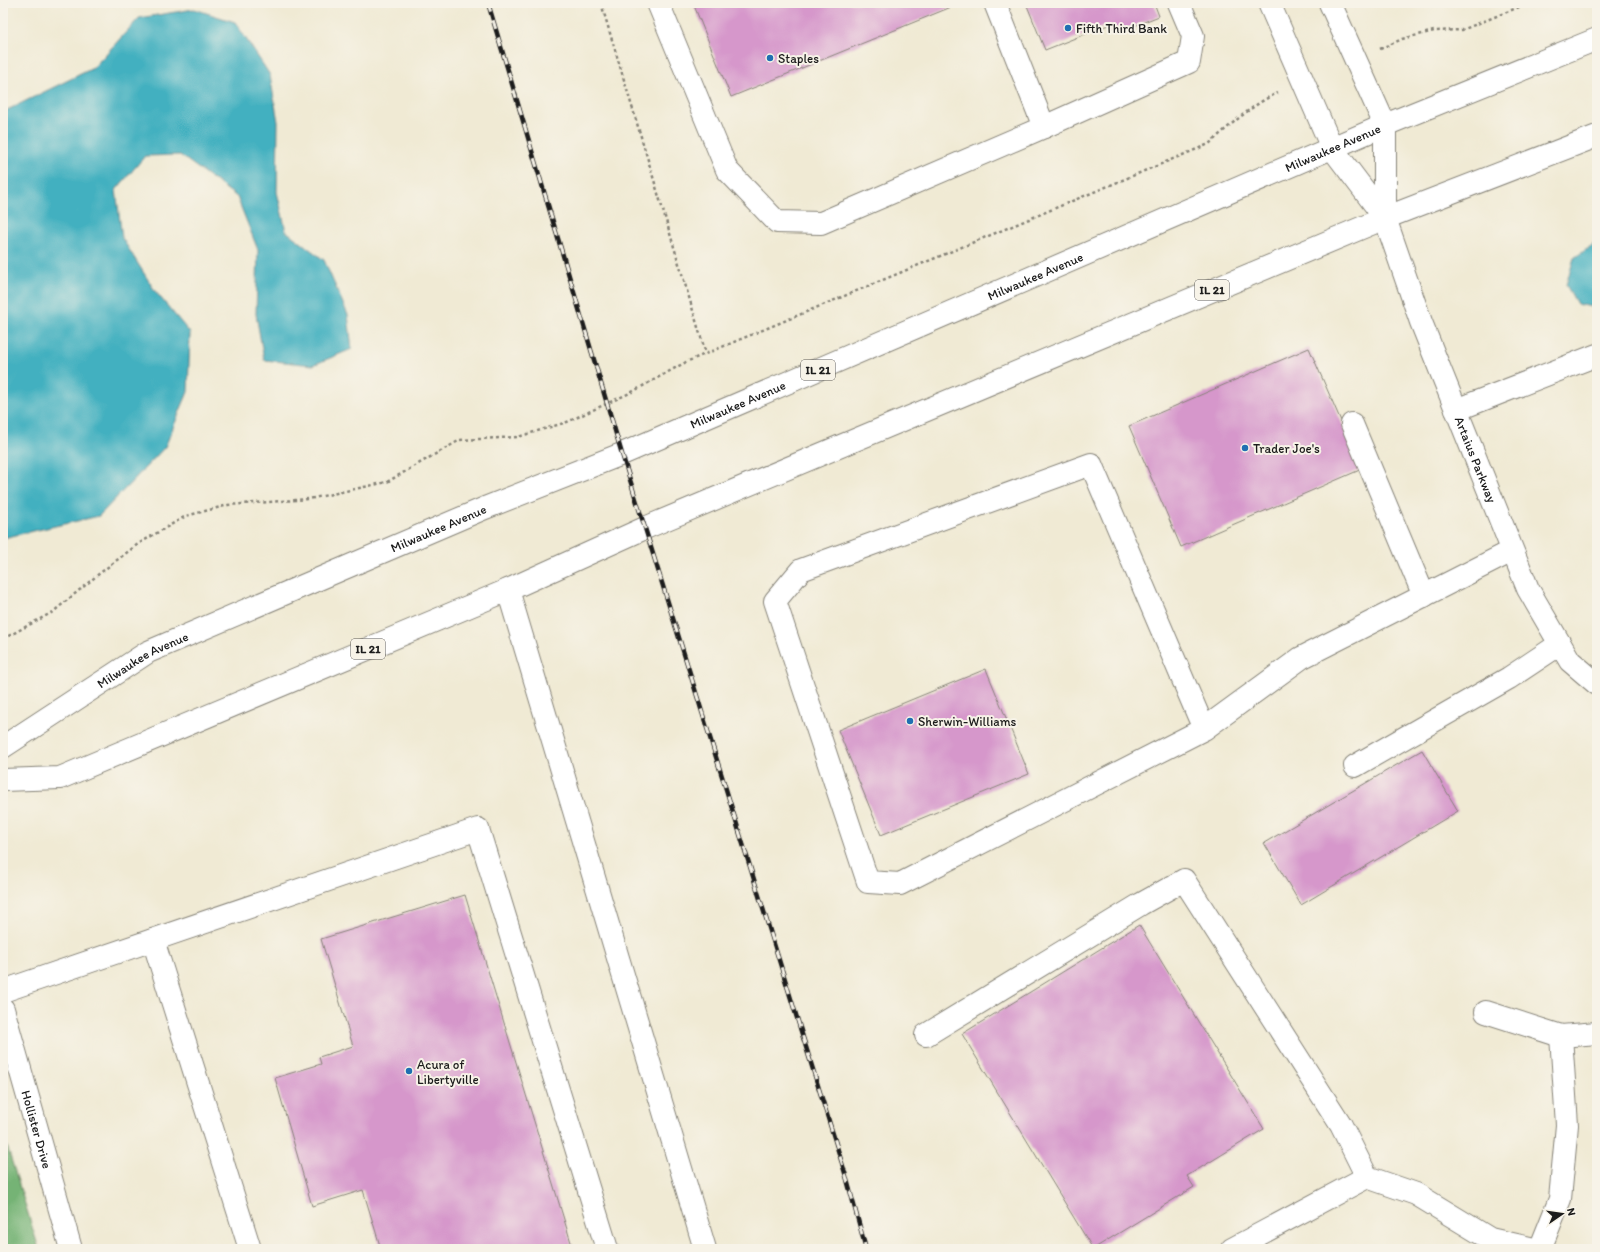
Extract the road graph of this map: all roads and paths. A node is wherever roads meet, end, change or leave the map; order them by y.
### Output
1 (601, 3) edge
2 (658, 3) edge
3 (995, 3) edge
4 (1179, 3) edge
5 (1269, 3) edge
6 (1330, 3) edge
7 (1529, 3) edge
8 (1402, 39) dead end
9 (1597, 39) edge
10 (1270, 96) dead end
11 (1385, 125) junction
12 (1044, 127) junction
13 (1597, 136) edge
14 (1332, 148) junction
15 (1385, 218) junction
16 (706, 354) junction
17 (1597, 355) edge
18 (1456, 410) junction
19 (1352, 424) dead end
20 (1512, 551) junction
21 (508, 590) junction
22 (1424, 596) junction
23 (3, 639) edge
24 (1560, 644) junction
25 (1597, 684) edge
26 (1204, 728) junction
27 (3, 747) edge
28 (1355, 766) dead end
29 (3, 780) edge
30 (153, 940) junction
31 (3, 991) edge
32 (3, 1009) edge
33 (1486, 1012) dead end
34 (1597, 1033) edge
35 (926, 1035) dead end
36 (1561, 1036) junction
37 (1367, 1177) junction
38 (72, 1249) edge
39 (250, 1249) edge
40 (607, 1249) edge
41 (705, 1249) edge
42 (1232, 1249) edge
43 (1534, 1249) edge
44 (1540, 1249) edge

1 - 16 path
2 - 12 main road
3 - 12 main road
4 - 12 main road
5 - 14 main road
6 - 11 main road
7 - 8 path
9 - 11 main road, Milwaukee Avenue / IL 21
10 - 16 path
11 - 14 main road, Milwaukee Avenue / IL 21
11 - 15 main road
13 - 15 main road, IL 21
14 - 15 main road
14 - 27 main road, Milwaukee Avenue / IL 21
15 - 18 main road, Artaius Parkway
15 - 21 main road, IL 21
16 - 23 path
17 - 18 main road
18 - 20 main road, Artaius Parkway
19 - 22 main road
20 - 22 main road
20 - 24 main road, Artaius Parkway
21 - 29 main road, IL 21
21 - 41 main road
22 - 26 main road
24 - 25 main road, Artaius Parkway
24 - 28 main road
26 - 26 main road
30 - 31 main road
30 - 39 main road
30 - 40 main road
32 - 38 main road, Hollister Drive
33 - 36 main road
34 - 36 main road
35 - 37 main road
36 - 44 main road
37 - 42 main road
37 - 43 main road

